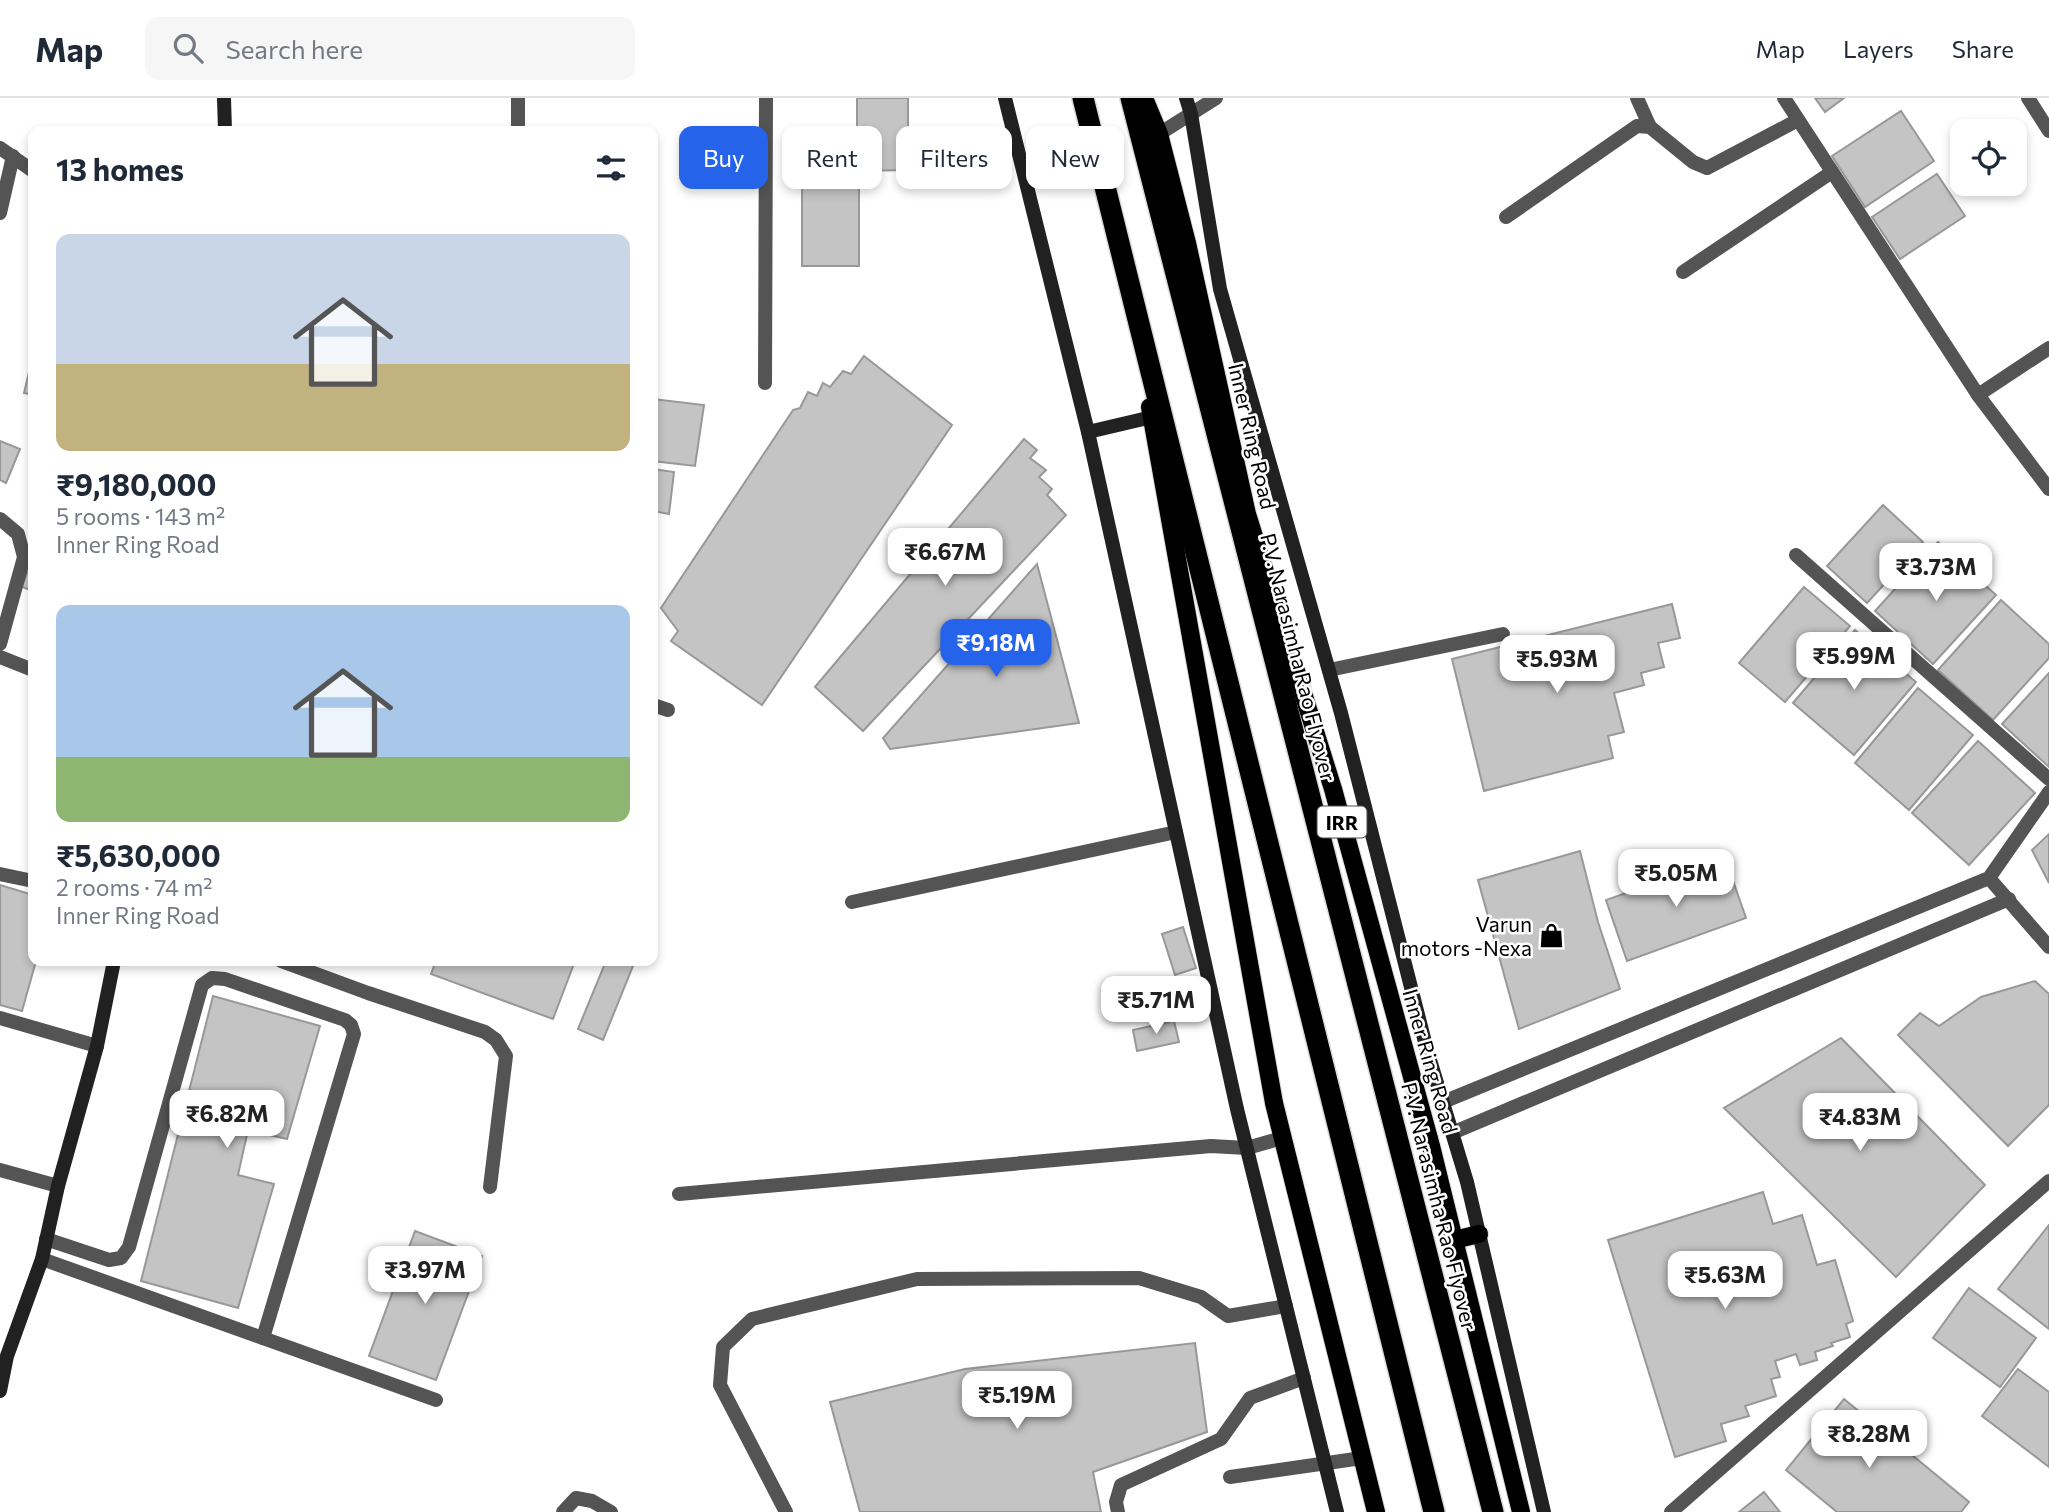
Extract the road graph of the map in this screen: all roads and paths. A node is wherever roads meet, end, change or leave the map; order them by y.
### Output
1 (224, 98) edge
2 (518, 98) edge
3 (766, 98) edge
4 (1004, 98) edge
5 (1074, 98) edge
6 (1083, 98) edge
7 (1131, 98) edge
8 (1144, 98) edge
9 (1186, 98) edge
10 (1216, 98) edge
11 (1637, 98) edge
12 (1784, 98) edge
13 (2028, 98) edge
14 (1191, 114) junction
15 (1798, 120) junction
16 (225, 126) edge
17 (518, 126) edge
18 (1650, 127) junction
19 (2049, 131) edge
20 (1159, 134) junction
21 (0, 148) edge
22 (13, 156) junction
23 (28, 167) edge
24 (1832, 172) junction
25 (0, 213) edge
26 (1506, 217) dead end
27 (1683, 272) dead end
28 (2049, 348) edge
29 (765, 383) dead end
30 (1978, 396) junction
31 (1152, 417) junction
32 (1088, 432) junction
33 (2049, 489) edge
34 (0, 519) edge
35 (1796, 555) dead end
36 (1503, 634) dead end
37 (0, 644) edge
38 (0, 657) edge
39 (28, 668) edge
40 (1329, 670) junction
41 (658, 707) edge
42 (668, 710) dead end
43 (2049, 779) edge
44 (2049, 792) edge
45 (1176, 832) junction
46 (0, 874) edge
47 (1989, 878) junction
48 (28, 880) edge
49 (2009, 899) junction
50 (852, 902) dead end
51 (2049, 947) edge
52 (113, 966) edge
53 (295, 966) edge
54 (0, 1018) edge
55 (97, 1046) junction
56 (1443, 1102) junction
57 (1452, 1133) junction
58 (1282, 1138) junction
59 (1247, 1148) junction
60 (0, 1170) edge
61 (2049, 1181) edge
62 (58, 1186) junction
63 (490, 1187) dead end
64 (679, 1194) dead end
65 (1479, 1234) junction
66 (46, 1239) junction
67 (1454, 1240) junction
68 (42, 1259) junction
69 (1286, 1306) junction
70 (263, 1338) junction
71 (3, 1355) edge
72 (1304, 1378) junction
73 (0, 1391) edge
74 (436, 1400) dead end
75 (1362, 1458) junction
76 (1325, 1464) junction
77 (1230, 1477) dead end
78 (563, 1512) edge
79 (611, 1512) edge
80 (786, 1512) edge
81 (1118, 1512) edge
82 (1337, 1512) edge
83 (1376, 1512) edge
84 (1434, 1512) edge
85 (1493, 1512) edge
86 (1521, 1512) edge
87 (1544, 1512) edge
88 (1671, 1512) edge

1 - 16 street
2 - 17 street
3 - 29 street
4 - 32 street
5 - 31 main road
6 - 84 highway
7 - 85 highway, P.V. Narasimha Rao Flyover
8 - 20 main road, Inner Ring Road / IRR
9 - 14 street, Inner Ring Road
10 - 14 street
11 - 18 street
12 - 15 street
13 - 19 street
14 - 20 street
14 - 40 street, Inner Ring Road
15 - 18 street
15 - 24 street
18 - 26 street
20 - 67 main road, Inner Ring Road / IRR
21 - 22 street
22 - 23 street
22 - 25 street
24 - 27 street
24 - 30 street
28 - 30 street
30 - 33 street
31 - 32 street
31 - 58 main road
32 - 45 street
34 - 37 street
35 - 43 street
36 - 40 street
38 - 39 street
40 - 56 street, Inner Ring Road
41 - 42 street
44 - 47 street
45 - 50 street
45 - 59 street
46 - 48 street
47 - 49 street
47 - 56 street
49 - 51 street
49 - 57 street
52 - 55 street
53 - 63 street
54 - 55 street
55 - 62 street
56 - 57 street, Inner Ring Road
57 - 65 street, Inner Ring Road
58 - 59 street
58 - 75 main road
59 - 64 street
59 - 69 street
60 - 62 street
61 - 88 street
62 - 66 street
65 - 67 main road
65 - 87 street, Inner Ring Road
66 - 68 street
66 - 70 street
67 - 86 main road, Inner Ring Road / IRR
68 - 70 street
68 - 71 street
69 - 72 street
69 - 80 street
70 - 74 street
71 - 73 street
72 - 76 street
72 - 81 street
75 - 76 street
75 - 83 main road
76 - 77 street
76 - 82 street
78 - 79 street

